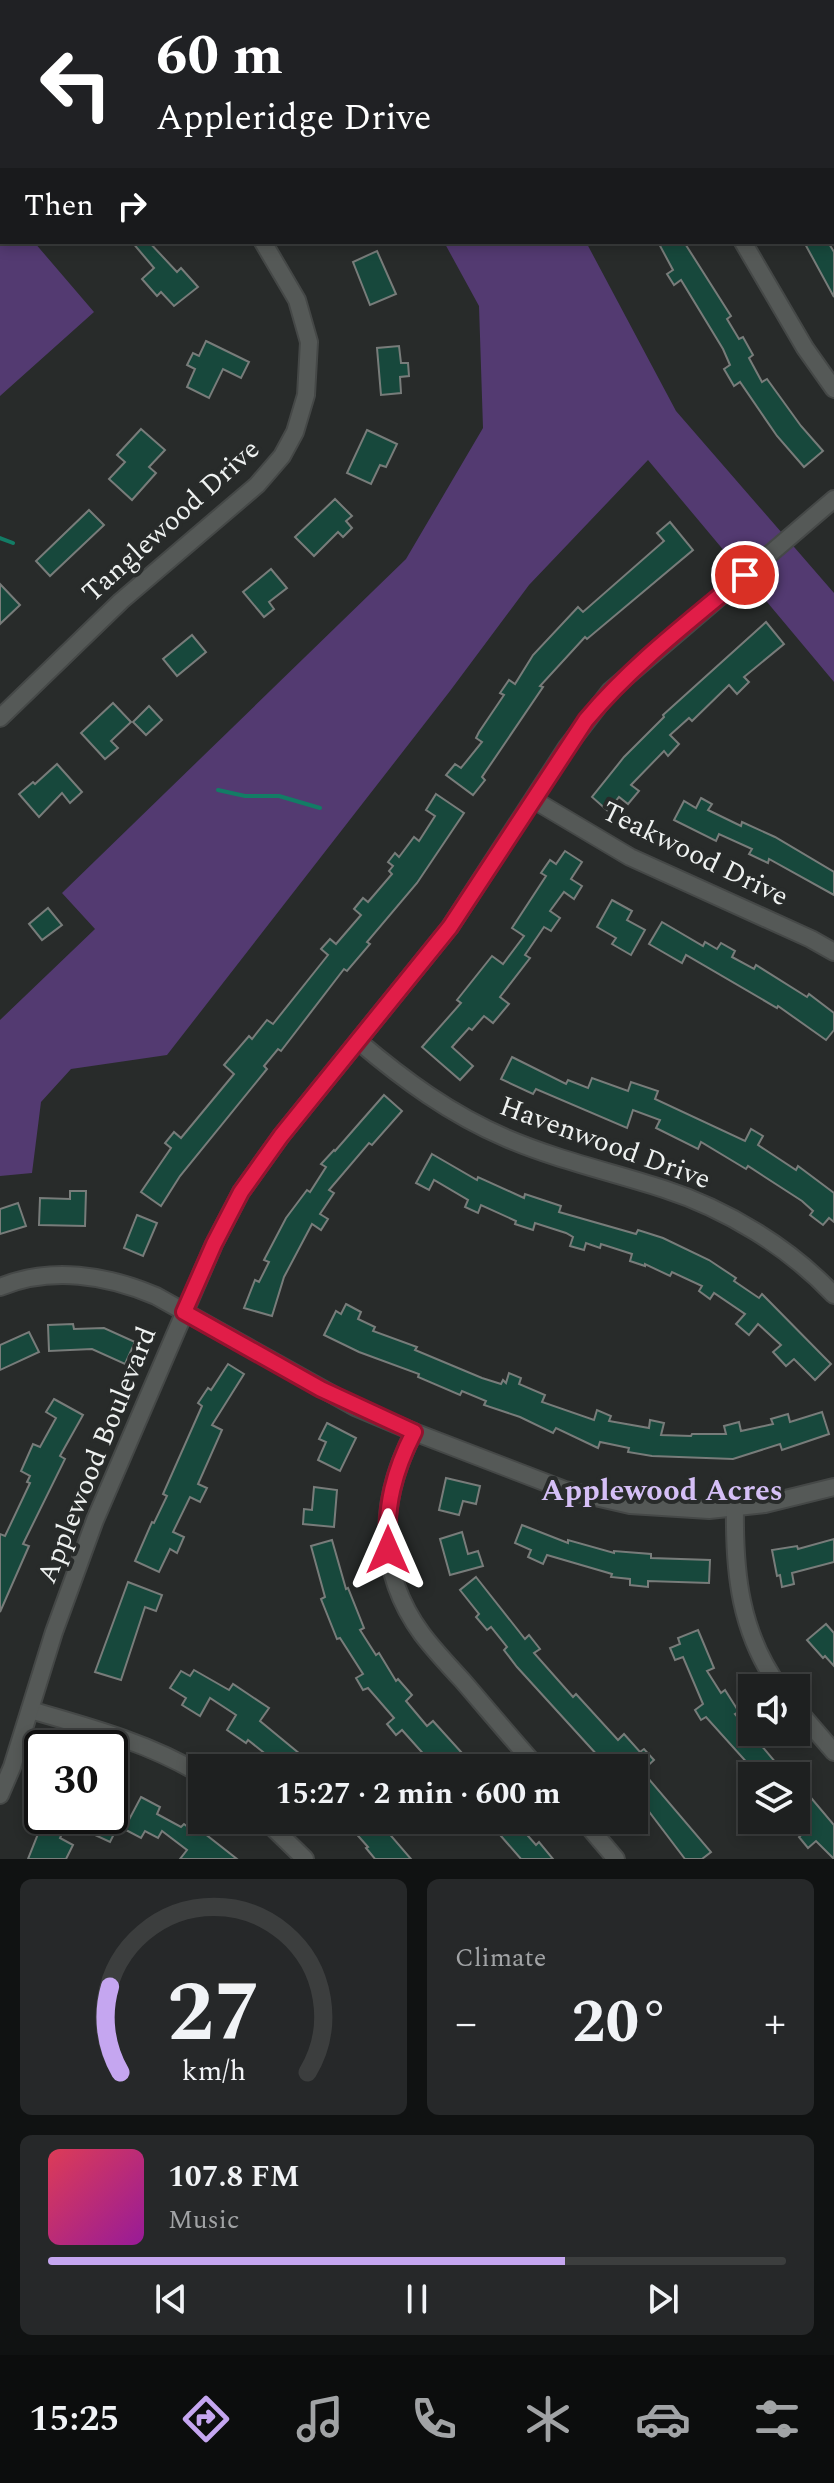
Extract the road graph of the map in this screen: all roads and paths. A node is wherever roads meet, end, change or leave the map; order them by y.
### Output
1 (264, 244) edge
2 (744, 244) edge
3 (834, 389) edge
4 (834, 499) edge
5 (0, 718) edge
6 (534, 800) junction
7 (834, 952) edge
8 (358, 1041) junction
9 (0, 1287) edge
10 (834, 1295) edge
11 (184, 1312) junction
12 (414, 1432) junction
13 (834, 1487) edge
14 (735, 1507) junction
15 (771, 1674) edge
16 (30, 1710) junction
17 (810, 1724) edge
18 (834, 1752) edge
19 (526, 1754) edge
20 (188, 1768) edge
21 (0, 1795) edge
22 (279, 1834) edge
23 (595, 1834) edge
24 (305, 1859) edge
25 (616, 1859) edge

1 - 5 street, Tanglewood Drive
2 - 3 street
4 - 6 street, Applewood Boulevard
6 - 7 street, Teakwood Drive
6 - 8 street, Applewood Boulevard
8 - 10 street, Havenwood Drive
8 - 11 street, Applewood Boulevard
9 - 11 street
11 - 12 street
11 - 16 street, Applewood Boulevard
12 - 14 street
12 - 19 street
13 - 14 street
14 - 15 street
16 - 20 street
16 - 21 street, Applewood Boulevard
17 - 18 street
22 - 24 street
23 - 25 street

